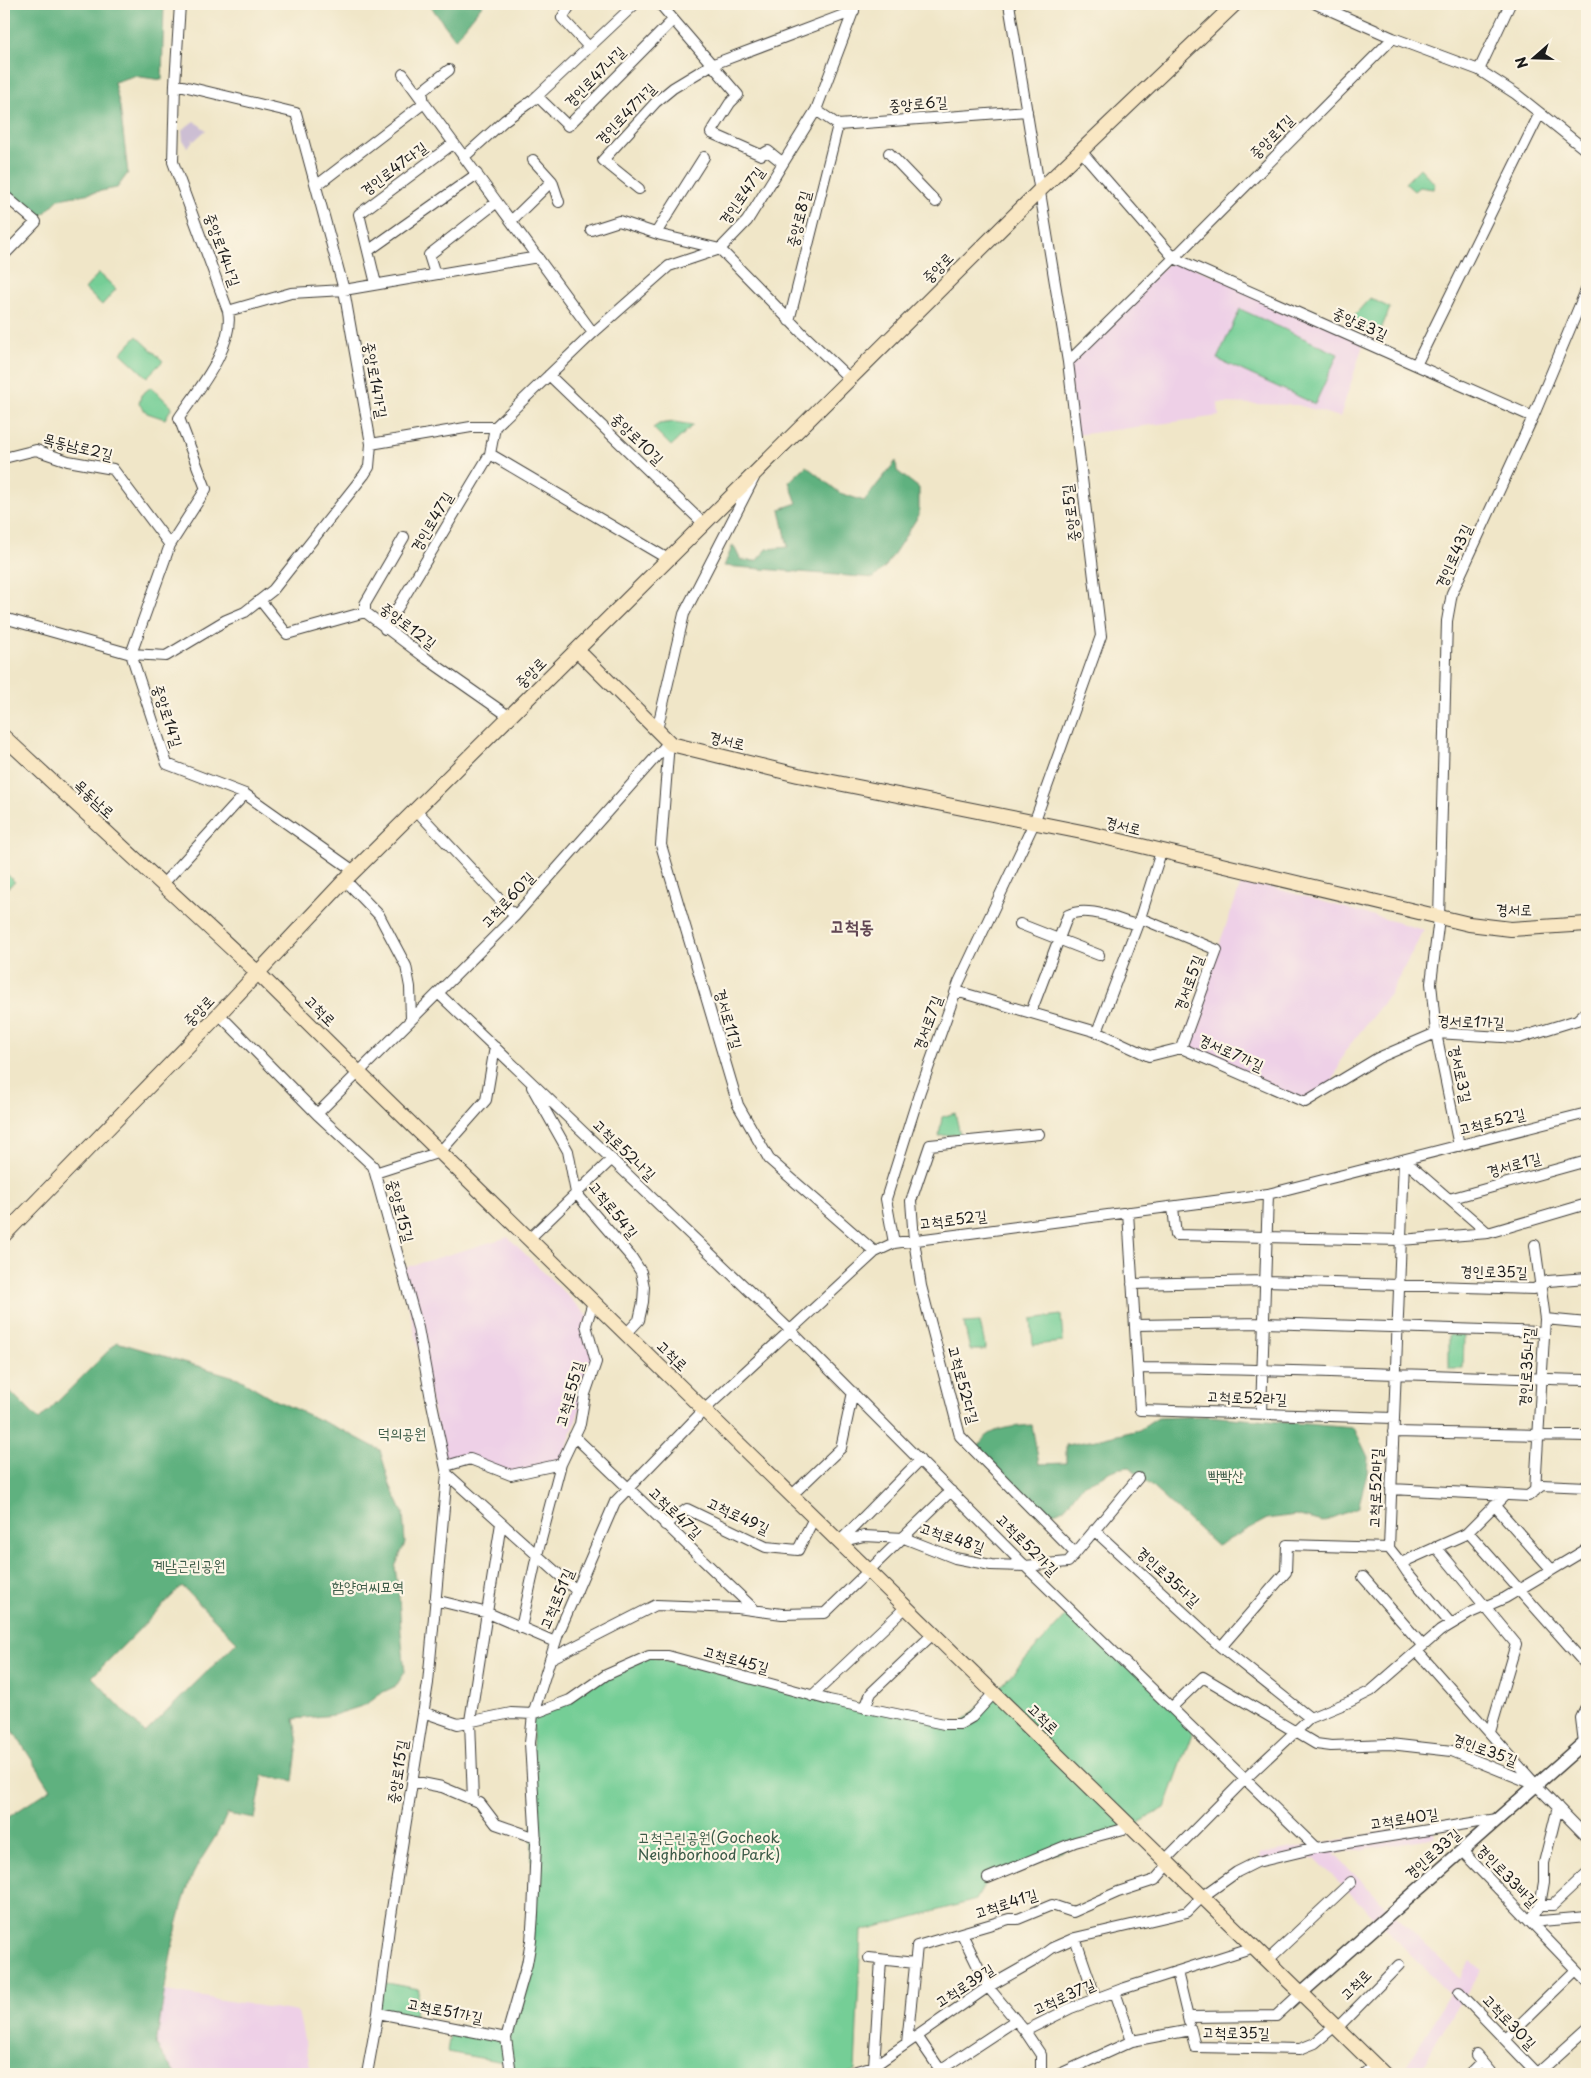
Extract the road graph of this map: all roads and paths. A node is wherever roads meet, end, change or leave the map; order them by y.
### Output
1 (180, 4) edge
2 (568, 4) edge
3 (635, 4) edge
4 (1009, 4) edge
5 (1234, 4) edge
6 (1316, 4) edge
7 (1510, 4) edge
8 (663, 5) edge
9 (855, 7) edge
10 (673, 20) junction
11 (1393, 38) junction
12 (589, 47) junction
13 (711, 65) junction
14 (449, 70) dead end
15 (1479, 70) junction
16 (403, 74) dead end
17 (175, 84) junction
18 (537, 96) junction
19 (424, 102) junction
20 (816, 110) junction
21 (1027, 112) junction
22 (1540, 113) junction
23 (838, 125) junction
24 (454, 143) junction
25 (1081, 151) junction
26 (1587, 151) edge
27 (889, 153) dead end
28 (464, 157) junction
29 (704, 157) dead end
30 (534, 160) dead end
31 (783, 163) junction
32 (477, 174) junction
33 (552, 181) junction
34 (316, 186) junction
35 (639, 189) dead end
36 (1040, 190) junction
37 (4, 195) edge
38 (497, 202) junction
39 (559, 202) dead end
40 (936, 202) dead end
41 (511, 221) junction
42 (590, 230) dead end
43 (656, 233) junction
44 (720, 249) junction
45 (368, 251) junction
46 (4, 255) edge
47 (538, 257) junction
48 (1174, 258) junction
49 (435, 274) junction
50 (376, 284) junction
51 (1587, 288) edge
52 (344, 290) junction
53 (1587, 298) edge
54 (1577, 310) junction
55 (228, 311) junction
56 (790, 321) junction
57 (593, 333) junction
58 (1068, 362) junction
59 (1416, 365) junction
60 (549, 375) junction
61 (850, 379) junction
62 (1533, 417) junction
63 (495, 427) junction
64 (371, 444) junction
65 (490, 454) junction
66 (4, 458) edge
67 (758, 470) junction
68 (704, 524) junction
69 (404, 537) dead end
70 (170, 545) junction
71 (668, 559) junction
72 (260, 600) junction
73 (366, 612) junction
74 (4, 618) edge
75 (385, 629) junction
76 (577, 650) junction
77 (131, 654) junction
78 (510, 716) junction
79 (657, 730) junction
80 (4, 737) edge
81 (670, 743) junction
82 (245, 794) junction
83 (416, 810) junction
84 (1034, 823) junction
85 (1161, 852) junction
86 (350, 876) junction
87 (162, 885) junction
88 (514, 916) junction
89 (1439, 918) junction
90 (1139, 922) junction
91 (1020, 924) dead end
92 (1587, 924) edge
93 (1058, 940) junction
94 (1099, 955) dead end
95 (258, 972) junction
96 (956, 991) junction
97 (438, 993) junction
98 (1587, 1011) edge
99 (1030, 1012) junction
100 (219, 1014) junction
101 (411, 1019) junction
102 (1097, 1032) junction
103 (1436, 1033) junction
104 (496, 1047) junction
105 (1182, 1048) junction
106 (358, 1072) junction
107 (525, 1076) junction
108 (1305, 1102) joint
109 (1587, 1113) edge
110 (317, 1114) junction
111 (1039, 1134) dead end
112 (1459, 1146) junction
113 (440, 1152) junction
114 (612, 1159) junction
115 (1404, 1160) junction
116 (1587, 1161) edge
117 (375, 1174) junction
118 (576, 1193) junction
119 (1268, 1194) junction
120 (1448, 1199) junction
121 (1587, 1204) edge
122 (1173, 1207) junction
123 (1128, 1212) junction
124 (1488, 1233) junction
125 (4, 1235) edge
126 (1266, 1237) junction
127 (529, 1240) junction
128 (914, 1240) junction
129 (1401, 1240) junction
130 (894, 1243) junction
131 (1535, 1245) dead end
132 (875, 1252) junction
133 (1587, 1278) edge
134 (1265, 1281) junction
135 (1132, 1284) junction
136 (1540, 1284) junction
137 (1399, 1285) junction
138 (593, 1302) junction
139 (1545, 1319) junction
140 (1264, 1323) junction
141 (1587, 1323) edge
142 (1135, 1325) junction
143 (1397, 1328) junction
144 (790, 1330) junction
145 (1544, 1332) junction
146 (626, 1334) junction
147 (1138, 1368) junction
148 (1263, 1369) junction
149 (1395, 1375) junction
150 (1540, 1379) junction
151 (1587, 1380) edge
152 (853, 1392) junction
153 (704, 1410) junction
154 (1262, 1413) junction
155 (1394, 1418) junction
156 (1393, 1432) junction
157 (1537, 1435) junction
158 (574, 1436) junction
159 (1587, 1436) edge
160 (920, 1460) junction
161 (561, 1464) junction
162 (446, 1470) junction
163 (1138, 1478) dead end
164 (1587, 1487) edge
165 (628, 1488) junction
166 (1391, 1490) junction
167 (951, 1491) junction
168 (1534, 1491) junction
169 (1505, 1494) junction
170 (792, 1496) junction
171 (1494, 1505) junction
172 (814, 1518) junction
173 (502, 1522) junction
174 (665, 1525) junction
175 (1094, 1530) junction
176 (1468, 1532) junction
177 (904, 1538) junction
178 (839, 1542) junction
179 (1388, 1548) junction
180 (1436, 1548) junction
181 (1587, 1551) edge
182 (1075, 1553) junction
183 (537, 1555) junction
184 (1401, 1563) junction
185 (1025, 1566) junction
186 (1552, 1570) junction
187 (870, 1572) junction
188 (1363, 1577) dead end
189 (1519, 1590) junction
190 (577, 1591) junction
191 (436, 1600) junction
192 (1486, 1606) junction
193 (906, 1607) junction
194 (755, 1610) junction
195 (488, 1613) junction
196 (1451, 1624) junction
197 (521, 1628) junction
198 (933, 1634) junction
199 (555, 1642) junction
200 (1222, 1647) junction
201 (1420, 1649) junction
202 (550, 1659) junction
203 (1587, 1666) edge
204 (994, 1693) junction
205 (812, 1696) junction
206 (1587, 1706) edge
207 (1172, 1707) junction
208 (865, 1708) junction
209 (423, 1712) junction
210 (533, 1714) junction
211 (1310, 1718) junction
212 (470, 1721) junction
213 (1294, 1732) junction
214 (1490, 1732) junction
215 (1586, 1742) edge
216 (1245, 1778) junction
217 (412, 1781) junction
218 (1536, 1785) junction
219 (473, 1800) junction
220 (1558, 1807) junction
221 (1498, 1819) junction
222 (1131, 1827) junction
223 (1587, 1837) edge
224 (536, 1838) junction
225 (1316, 1848) junction
226 (1462, 1851) junction
227 (1167, 1862) junction
228 (1587, 1873) edge
229 (988, 1878) dead end
230 (1351, 1882) dead end
231 (1202, 1897) junction
232 (1540, 1905) junction
233 (1587, 1917) edge
234 (1530, 1922) junction
235 (962, 1934) junction
236 (1075, 1938) junction
237 (1254, 1947) junction
238 (869, 1958) dead end
239 (881, 1960) junction
240 (1268, 1960) junction
241 (915, 1963) junction
242 (1399, 1965) dead end
243 (1576, 1970) junction
244 (1177, 1972) junction
245 (1587, 1981) edge
246 (988, 1987) junction
247 (1115, 1992) junction
248 (1459, 1992) dead end
249 (1301, 1993) junction
250 (1096, 1999) junction
251 (378, 2013) junction
252 (1188, 2017) junction
253 (1016, 2020) junction
254 (1336, 2027) junction
255 (1587, 2029) edge
256 (1191, 2030) junction
257 (1026, 2031) junction
258 (917, 2036) junction
259 (506, 2038) junction
260 (1505, 2039) junction
261 (1132, 2041) junction
262 (907, 2043) junction
263 (877, 2070) edge
264 (1375, 2071) edge
265 (942, 2072) edge
266 (367, 2074) edge
267 (512, 2074) edge
268 (846, 2074) edge
269 (1039, 2074) edge
270 (1060, 2074) edge
271 (1469, 2074) edge
272 (1492, 2074) edge
273 (1538, 2074) edge

1 - 17 street, 중앙로14나길
2 - 12 street, 경인로47나길
3 - 12 street, 경인로47나길
4 - 21 street
5 - 25 main road, 중앙로
6 - 11 street
7 - 15 street
8 - 10 street
9 - 13 street, 경인로47가길
9 - 20 street, 경인로47길
10 - 13 street
10 - 18 street, 경인로47나길
11 - 15 street
11 - 48 street, 중앙로1길
12 - 18 street, 경인로47나길
13 - 31 street
13 - 35 street, 경인로47가길
14 - 19 street
15 - 22 street
16 - 19 street
17 - 34 street, 중앙로14가길
17 - 55 street, 중앙로14나길
18 - 28 street, 경인로47나길
19 - 24 street
19 - 34 street
20 - 23 street
20 - 31 street, 경인로47길
21 - 23 street, 중앙로6길
21 - 36 street
22 - 26 street
22 - 59 street
23 - 56 street, 중앙로8길
24 - 28 street
24 - 45 street, 경인로47다길
25 - 36 main road, 중앙로
25 - 48 street, 중앙로3길
27 - 40 street
28 - 32 street
29 - 43 street
30 - 33 street
31 - 44 street, 경인로47길
32 - 38 street
32 - 45 street
33 - 39 street
33 - 41 street
34 - 52 street, 중앙로14가길
36 - 58 street, 중앙로5길
36 - 61 main road, 중앙로
37 - 46 street
38 - 41 street
38 - 49 street
41 - 47 street
42 - 43 street
43 - 44 street
44 - 56 street
44 - 57 street, 경인로47길
45 - 50 street, 경인로47다길
47 - 49 street
47 - 57 street
48 - 58 street
48 - 59 street, 중앙로3길
49 - 50 street
50 - 52 street
51 - 54 street, 경인로43길
52 - 55 street, 중앙로14나길
52 - 64 street, 중앙로14가길
53 - 54 street
54 - 62 street, 경인로43길
55 - 70 street
56 - 61 street
57 - 60 street, 경인로47길
58 - 84 street, 중앙로5길
59 - 62 street, 중앙로3길
60 - 63 street, 경인로47길
60 - 68 street, 중앙로10길
61 - 67 main road, 중앙로
62 - 89 street, 경인로43길
63 - 64 street
63 - 65 street, 경인로47길
64 - 72 street, 중앙로14가길
65 - 71 street
65 - 75 street, 경인로47길
66 - 70 street, 목동남로2길
67 - 68 main road, 중앙로
67 - 79 street
68 - 71 main road, 중앙로
69 - 73 street
70 - 77 street
71 - 76 main road, 중앙로
72 - 73 street, 중앙로12길
72 - 77 street, 중앙로14가길
73 - 75 street, 중앙로12길
74 - 77 street
75 - 78 street, 중앙로12길
76 - 78 main road, 중앙로
76 - 79 main road
77 - 82 street, 중앙로14길
78 - 83 main road, 중앙로
79 - 81 main road
80 - 87 main road, 목동남로
81 - 84 main road, 경서로
81 - 88 street, 고척로60길
81 - 132 street, 경서로11길
82 - 86 street, 중앙로14길
82 - 87 street
83 - 86 main road, 중앙로
83 - 88 street
84 - 85 main road, 경서로
84 - 96 street, 경서로7길
85 - 89 main road, 경서로
85 - 90 street
86 - 95 main road, 중앙로
86 - 101 street, 중앙로14길
87 - 95 main road, 목동남로
88 - 97 street, 고척로60길
89 - 92 main road, 경서로
89 - 103 street, 경서로3길
90 - 93 street
90 - 102 street
90 - 105 street, 경서로5길
91 - 93 street
93 - 94 street
93 - 99 street
95 - 100 main road, 중앙로
95 - 106 main road, 고척로
96 - 99 street, 경서로7가길
96 - 130 street, 경서로7길
97 - 101 street, 고척로60길
97 - 104 street, 고척로52나길
98 - 103 street, 경서로1가길
99 - 102 street, 경서로7가길
100 - 110 street, 중앙로15길
100 - 125 main road, 중앙로
101 - 106 street, 고척로60길
102 - 105 street, 경서로7가길
103 - 108 street, 경서로1가길
103 - 112 street, 경서로3길
104 - 107 street, 고척로52나길
104 - 113 street
105 - 108 street, 경서로7가길
106 - 110 street
106 - 113 main road, 고척로
107 - 114 street, 고척로52나길
107 - 118 street, 고척로54길
109 - 112 street, 고척로52길
110 - 117 street, 중앙로15길
111 - 128 street, 고척로52다길
112 - 115 street, 고척로52길
113 - 117 street
113 - 127 main road, 고척로
114 - 118 street
114 - 144 street, 고척로52나길
115 - 119 street, 고척로52길
115 - 120 street
115 - 129 street, 고척로52마길
116 - 120 street, 경서로1길
117 - 162 street, 중앙로15길
118 - 127 street
118 - 146 street, 고척로54길
119 - 122 street, 고척로52길
119 - 126 street
120 - 124 street
121 - 124 street
122 - 123 street, 고척로52길
122 - 126 street
123 - 128 street, 고척로52길
123 - 135 street, 고척로52라길
124 - 129 street
126 - 129 street
126 - 134 street
127 - 138 main road, 고척로
128 - 130 street, 고척로52길
128 - 182 street, 고척로52다길
129 - 137 street, 고척로52마길
130 - 132 street, 고척로52길
131 - 136 street, 경인로35나길
132 - 144 street, 고척로52길
133 - 136 street, 경인로35길
134 - 135 street
134 - 137 street
134 - 140 street
135 - 142 street, 고척로52라길
136 - 137 street, 경인로35길
136 - 139 street, 경인로35나길
137 - 143 street, 고척로52마길
138 - 146 main road, 고척로
138 - 158 street, 고척로55길
139 - 141 street
139 - 145 street, 경인로35나길
140 - 142 street
140 - 143 street
140 - 148 street
142 - 147 street, 고척로52라길
143 - 145 street
143 - 149 street, 고척로52마길
144 - 152 street, 고척로52가길
144 - 153 street, 고척로52길
145 - 150 street, 경인로35나길
146 - 153 main road, 고척로
147 - 148 street, 고척로52라길
147 - 154 street, 고척로52라길
148 - 149 street, 고척로52라길
148 - 154 street
149 - 150 street
149 - 155 street, 고척로52마길
150 - 151 street
150 - 157 street, 경인로35나길
152 - 160 street, 고척로52가길
152 - 170 street
153 - 165 street, 고척로51길
153 - 170 main road, 고척로
154 - 155 street, 고척로52라길
155 - 156 street, 고척로52마길
156 - 157 street
156 - 166 street, 고척로52마길
157 - 159 street
157 - 168 street, 경인로35나길
158 - 161 street, 고척로55길
158 - 165 street, 고척로47길
160 - 167 street, 고척로52가길
160 - 178 street
161 - 162 street
161 - 183 street, 고척로55길
162 - 173 street
162 - 191 street, 중앙로15길
163 - 175 street, 고척로48길
164 - 168 street
165 - 174 street, 고척로47길
165 - 190 street, 고척로51길
166 - 169 street
166 - 179 street, 고척로52마길
167 - 177 street
167 - 185 street, 고척로52가길
168 - 169 street
169 - 171 street
170 - 172 main road, 고척로
171 - 176 street
171 - 186 street
172 - 174 street, 고척로49길
172 - 178 main road, 고척로
173 - 183 street
173 - 195 street
174 - 194 street, 고척로47길
175 - 182 street, 고척로48길
175 - 200 street, 경인로35다길
176 - 180 street
176 - 189 street
177 - 178 street, 고척로48길
177 - 185 street, 고척로48길
177 - 187 street
178 - 187 main road, 고척로
179 - 184 street
179 - 200 street, 고척로52마길
180 - 184 street
180 - 192 street, 경인로35길
181 - 186 street
182 - 185 street, 고척로48길
183 - 190 street
183 - 197 street, 고척로55길
184 - 196 street
185 - 207 street, 고척로52가길
186 - 189 street
187 - 193 main road, 고척로
187 - 194 street
188 - 201 street, 경인로35길
189 - 192 street
189 - 203 street
190 - 199 street, 고척로51길
191 - 195 street
191 - 209 street, 중앙로15길
192 - 196 street
192 - 214 street, 경인로35길
193 - 198 main road, 고척로
193 - 205 street
194 - 202 street
195 - 197 street
195 - 212 street
196 - 201 street
197 - 199 street
198 - 204 main road, 고척로
198 - 208 street
199 - 202 street, 고척로51길
200 - 211 street, 경인로35다길
201 - 211 street
201 - 214 street, 경인로35길
202 - 210 street, 고척로51길
204 - 208 street, 고척로45길
204 - 222 main road, 고척로
205 - 208 street, 고척로45길
205 - 210 street, 고척로45길
206 - 215 street
207 - 213 street, 경인로35길
207 - 216 street, 고척로52가길
209 - 212 street, 고척로45길
209 - 217 street, 중앙로15길
210 - 212 street, 고척로45길
210 - 224 street, 고척로51길
211 - 213 street
212 - 219 street
213 - 216 street
213 - 218 street, 경인로35길
214 - 218 street, 경인로35길
215 - 218 street, 경인로33길
216 - 225 street
216 - 227 street
217 - 219 street
217 - 251 street, 중앙로15길
218 - 220 street
218 - 221 street, 경인로33길
219 - 224 street
220 - 223 street
220 - 232 street
221 - 225 street, 고척로40길
221 - 226 street, 경인로33길
222 - 227 main road, 고척로
222 - 229 street
224 - 259 street, 고척로51길
225 - 231 street, 고척로40길
226 - 234 street, 경인로33바길
226 - 249 street, 경인로33길
227 - 231 main road, 고척로
227 - 235 street, 고척로41길
228 - 232 street, 경인로33바길
230 - 240 street
231 - 236 street, 고척로39길
231 - 237 main road, 고척로
232 - 234 street, 경인로33바길
233 - 234 street
234 - 243 street, 경인로33바길
235 - 241 street, 고척로41길
235 - 246 street
236 - 246 street, 고척로39길
236 - 250 street
237 - 240 main road, 고척로
237 - 244 street, 고척로37길
238 - 239 street
239 - 241 street
239 - 263 street
240 - 249 main road, 고척로
241 - 262 street, 고척로41길
242 - 254 street, 고척로
243 - 245 street, 경인로33바길
243 - 260 street
244 - 247 street, 고척로37길
244 - 252 street
246 - 253 street
246 - 258 street, 고척로39길
247 - 250 street, 고척로37길
247 - 261 street, 고척로37길
248 - 260 street, 고척로30길
249 - 252 street
249 - 254 main road, 고척로
250 - 257 street, 고척로37길
251 - 259 street, 고척로51가길
251 - 266 street, 중앙로15길
252 - 256 street
253 - 257 street
253 - 265 street
254 - 256 street, 고척로35길
254 - 264 main road, 고척로
255 - 273 street, 고척로30길
256 - 261 street, 고척로35길
257 - 269 street
258 - 262 street, 고척로39길
258 - 265 street
259 - 267 street, 고척로51길
260 - 273 street, 고척로30길
261 - 270 street, 고척로35길
262 - 263 street, 고척로39길
263 - 268 street, 고척로39길
271 - 272 street

